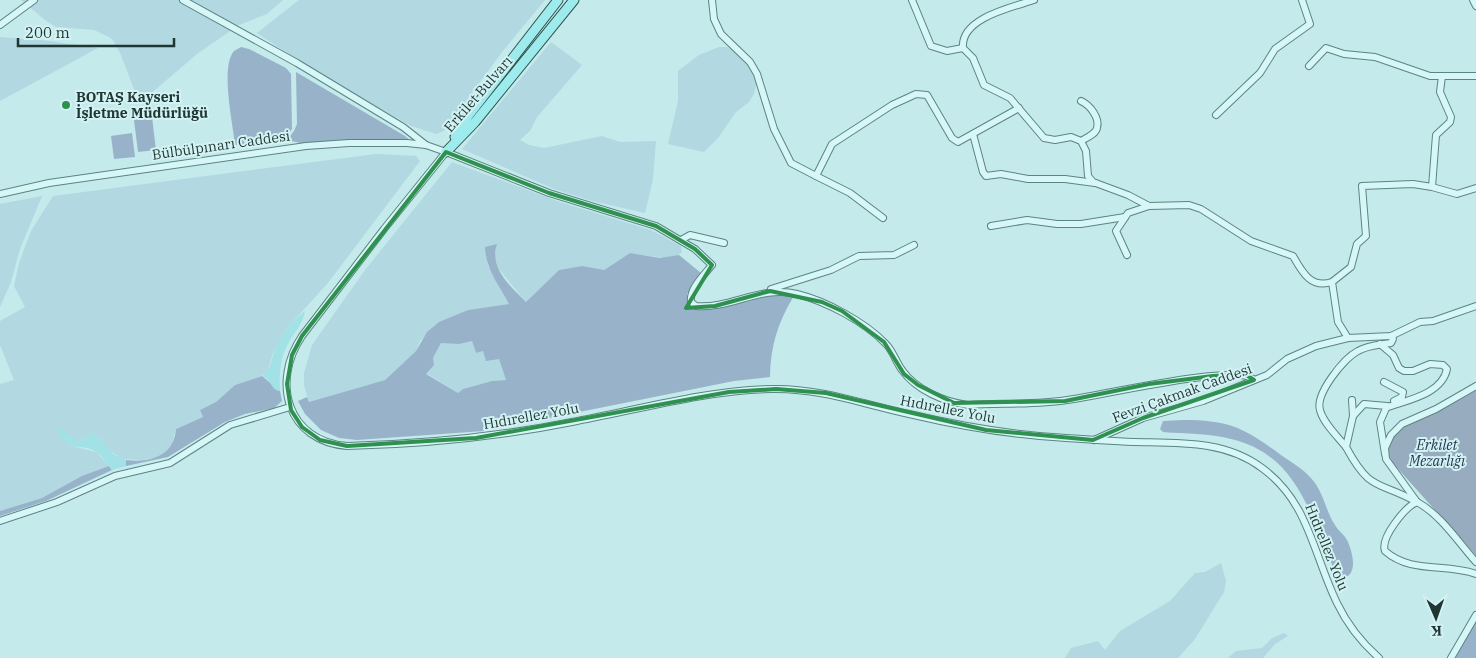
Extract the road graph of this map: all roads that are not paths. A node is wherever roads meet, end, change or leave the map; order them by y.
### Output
1 (34, 0) edge
2 (184, 0) edge
3 (558, 0) edge
4 (574, 0) edge
5 (712, 0) edge
6 (912, 0) edge
7 (1034, 0) edge
8 (1302, 0) edge
9 (1473, 0) edge
10 (1476, 6) edge
11 (0, 25) edge
12 (963, 48) junction
13 (1309, 66) dead end
14 (1442, 76) junction
15 (1476, 76) edge
16 (1082, 101) dead end
17 (1019, 108) junction
18 (1216, 115) dead end
19 (973, 134) junction
20 (1081, 141) junction
21 (426, 146) junction
22 (446, 152) junction
23 (816, 176) junction
24 (1095, 183) junction
25 (1432, 187) junction
26 (1476, 188) edge
27 (0, 194) edge
28 (1149, 206) junction
29 (1125, 217) junction
30 (883, 218) dead end
31 (991, 226) dead end
32 (681, 240) junction
33 (724, 243) dead end
34 (914, 245) dead end
35 (1127, 255) dead end
36 (1332, 282) junction
37 (764, 292) junction
38 (1476, 306) edge
39 (1391, 336) junction
40 (1348, 338) junction
41 (1380, 344) junction
42 (1254, 380) junction
43 (1384, 382) dead end
44 (1476, 386) edge
45 (1352, 400) dead end
46 (1387, 406) junction
47 (290, 407) junction
48 (1353, 416) junction
49 (1093, 440) junction
50 (1346, 447) junction
51 (1385, 454) junction
52 (1417, 502) junction
53 (0, 521) edge
54 (1476, 562) edge
55 (1476, 574) edge
56 (1476, 615) edge
57 (1379, 658) edge
58 (1451, 658) edge

1 - 11 street
2 - 21 street
3 - 22 main road, Erkilet Bulvarı
4 - 22 main road, Erkilet Bulvarı
5 - 23 street
6 - 12 street
7 - 12 street
8 - 18 street
9 - 10 street
12 - 17 street
13 - 14 street
14 - 15 street
14 - 25 street
16 - 20 street
17 - 19 street
17 - 20 street
19 - 23 street
19 - 24 street
20 - 24 street
21 - 22 street, Bülbülpınarı Caddesi
21 - 27 street, Bülbülpınarı Caddesi
22 - 32 street, Bülbülpınarı Caddesi
22 - 47 street, Hıdırellez Yolu
23 - 30 street
24 - 28 street
25 - 26 street
25 - 36 street
28 - 29 street
28 - 36 street
29 - 31 street
29 - 35 street
32 - 33 street
32 - 37 street, Bülbülpınarı Caddesi
34 - 37 street
36 - 40 street
37 - 42 street
38 - 39 street, Fevzi Çakmak Caddesi
39 - 40 street, Fevzi Çakmak Caddesi
39 - 41 street
40 - 42 street, Fevzi Çakmak Caddesi
41 - 46 street
41 - 50 street
42 - 49 street, Fevzi Çakmak Caddesi
43 - 46 street
44 - 51 street
45 - 48 street
46 - 48 street
46 - 51 street
47 - 49 street, Hıdırellez Yolu
47 - 53 street
48 - 50 street
49 - 57 street, Hıdrellez Yolu
50 - 52 street
51 - 52 street
52 - 54 street
52 - 55 street
56 - 58 street

